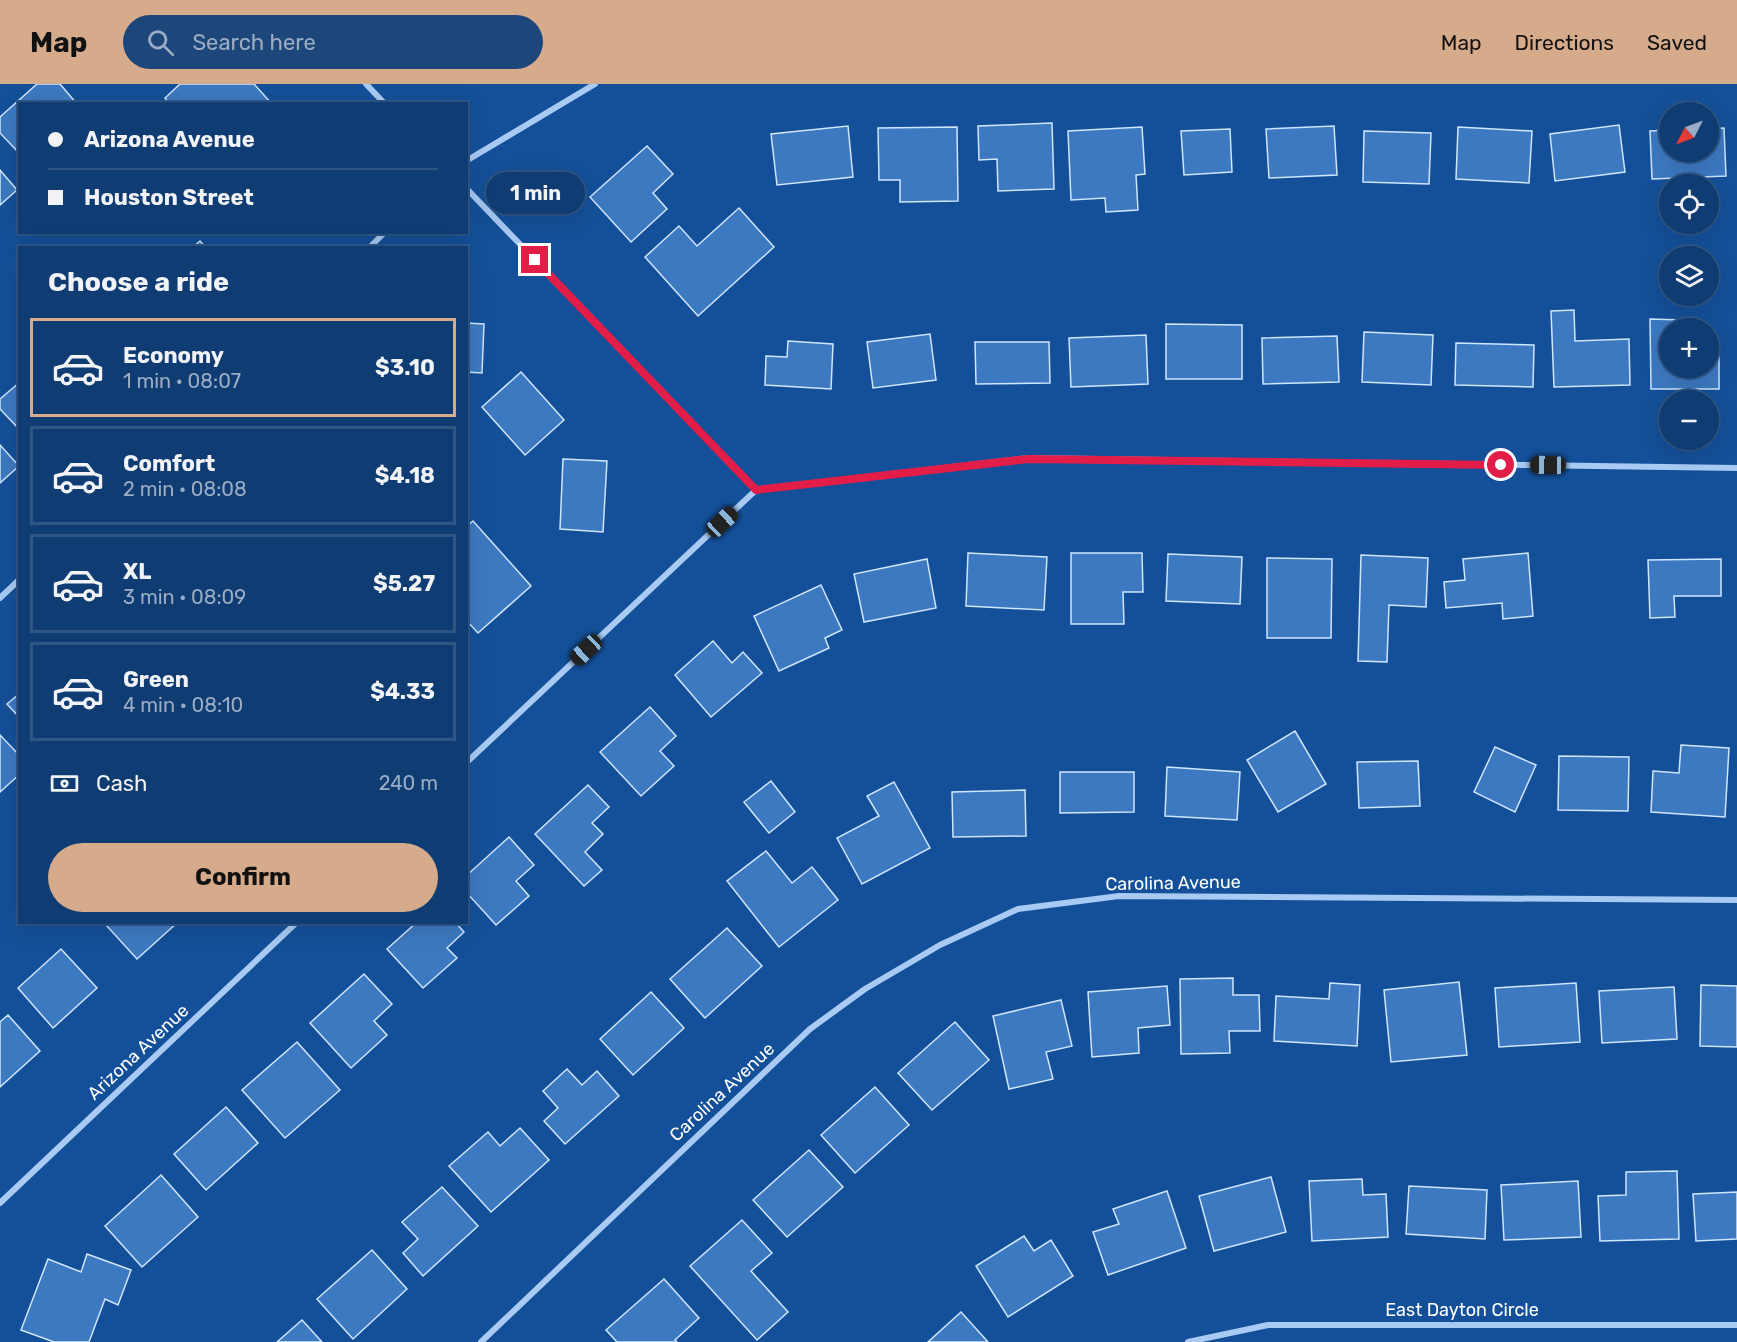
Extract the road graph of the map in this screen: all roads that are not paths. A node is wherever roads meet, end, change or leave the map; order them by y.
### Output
1 (366, 84) edge
2 (595, 84) edge
3 (383, 102) edge
4 (468, 160) edge
5 (468, 190) edge
6 (383, 234) edge
7 (371, 246) edge
8 (1737, 468) edge
9 (756, 490) junction
10 (18, 581) edge
11 (0, 598) edge
12 (468, 761) edge
13 (1737, 900) edge
14 (295, 924) edge
15 (0, 1203) edge
16 (1737, 1325) edge
17 (480, 1342) edge
18 (1188, 1342) edge

1 - 3 street
2 - 4 street
5 - 9 street
6 - 7 street
8 - 9 street
9 - 12 street
10 - 11 street
13 - 17 street, Carolina Avenue
14 - 15 street, Arizona Avenue
16 - 18 street, East Dayton Circle

